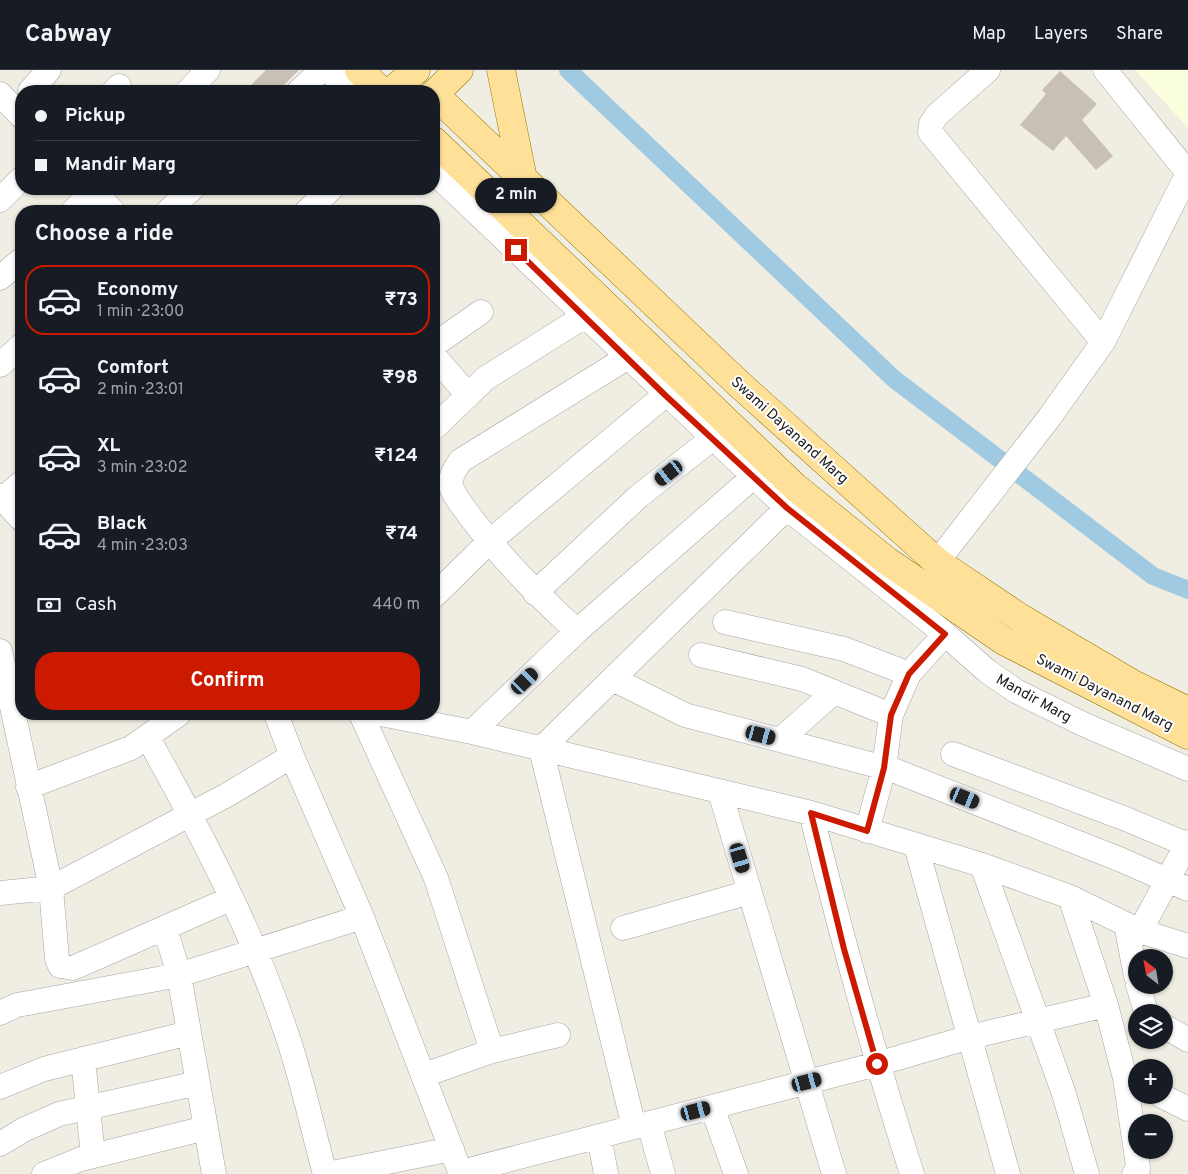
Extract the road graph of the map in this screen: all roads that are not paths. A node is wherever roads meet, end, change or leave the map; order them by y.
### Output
1 (49, 70) edge
2 (208, 70) edge
3 (322, 70) edge
4 (328, 70) edge
5 (359, 70) edge
6 (459, 70) edge
7 (501, 70) edge
8 (988, 70) edge
9 (1105, 70) edge
10 (35, 85) edge
11 (194, 85) edge
12 (306, 85) edge
13 (344, 85) edge
14 (375, 85) edge
15 (440, 88) edge
16 (440, 100) edge
17 (440, 147) edge
18 (1188, 173) edge
19 (440, 178) edge
20 (523, 179) junction
21 (15, 186) edge
22 (89, 195) edge
23 (99, 195) edge
24 (185, 195) edge
25 (324, 195) edge
26 (0, 200) edge
27 (78, 205) edge
28 (108, 205) edge
29 (175, 205) edge
30 (314, 205) edge
31 (15, 265) edge
32 (0, 278) edge
33 (481, 312) dead end
34 (585, 316) junction
35 (440, 341) edge
36 (1103, 342) junction
37 (15, 351) edge
38 (628, 357) junction
39 (440, 363) edge
40 (0, 365) edge
41 (468, 395) junction
42 (665, 395) junction
43 (440, 422) edge
44 (713, 438) junction
45 (753, 477) junction
46 (15, 488) edge
47 (1, 499) edge
48 (787, 508) junction
49 (15, 513) edge
50 (489, 542) junction
51 (937, 562) junction
52 (440, 590) edge
53 (535, 593) junction
54 (725, 622) dead end
55 (577, 631) junction
56 (945, 634) junction
57 (0, 651) edge
58 (700, 655) dead end
59 (909, 674) junction
60 (613, 679) junction
61 (834, 692) junction
62 (1188, 711) edge
63 (891, 715) junction
64 (171, 720) edge
65 (278, 720) edge
66 (364, 720) edge
67 (411, 720) edge
68 (472, 732) junction
69 (1188, 734) edge
70 (148, 738) junction
71 (780, 740) junction
72 (541, 749) junction
73 (952, 754) dead end
74 (292, 756) junction
75 (884, 768) junction
76 (1188, 769) edge
77 (28, 787) junction
78 (720, 792) junction
79 (811, 813) junction
80 (191, 814) junction
81 (867, 831) junction
82 (1188, 844) edge
83 (916, 846) junction
84 (982, 865) junction
85 (1167, 880) junction
86 (51, 888) junction
87 (1188, 889) edge
88 (750, 892) junction
89 (0, 893) edge
90 (1070, 897) junction
91 (230, 899) junction
92 (362, 917) junction
93 (165, 928) junction
94 (622, 928) dead end
95 (1133, 928) junction
96 (1188, 946) edge
97 (1134, 949) edge
98 (255, 951) junction
99 (179, 975) junction
100 (1106, 1005) junction
101 (0, 1013) edge
102 (1038, 1023) junction
103 (1173, 1031) edge
104 (189, 1033) junction
105 (558, 1035) dead end
106 (970, 1037) junction
107 (1188, 1040) edge
108 (492, 1052) junction
109 (83, 1059) junction
110 (877, 1064) junction
111 (1128, 1071) edge
112 (424, 1075) junction
113 (807, 1082) junction
114 (198, 1083) junction
115 (0, 1087) edge
116 (1173, 1102) edge
117 (1133, 1104) edge
118 (712, 1107) junction
119 (87, 1108) junction
120 (1188, 1109) edge
121 (641, 1125) junction
122 (206, 1128) junction
123 (599, 1136) junction
124 (0, 1144) edge
125 (452, 1149) junction
126 (93, 1156) junction
127 (461, 1173) edge
128 (44, 1174) edge
129 (214, 1174) edge
130 (326, 1174) edge
131 (606, 1174) edge
132 (663, 1174) edge
133 (736, 1174) edge
134 (834, 1174) edge
135 (912, 1174) edge
136 (1008, 1174) edge
137 (1087, 1174) edge
138 (1134, 1174) edge

1 - 10 street
2 - 11 street
3 - 12 street
4 - 13 street
5 - 14 main road
6 - 15 main road
7 - 20 main road
8 - 36 street
9 - 18 street
16 - 20 main road, Swami Dayanand Marg
17 - 69 main road, Swami Dayanand Marg
18 - 36 street
19 - 34 street, Mandir Marg
20 - 51 main road, Swami Dayanand Marg
21 - 26 street
22 - 27 street
23 - 28 street
24 - 29 street
25 - 30 street
31 - 32 street
33 - 35 street
34 - 38 street, Mandir Marg
34 - 41 street
36 - 51 street
37 - 40 street
38 - 42 street, Mandir Marg
38 - 50 street
39 - 41 street
41 - 43 street
42 - 44 street, Mandir Marg
42 - 50 street
44 - 45 street, Mandir Marg
44 - 53 street
45 - 48 street, Mandir Marg
45 - 55 street
46 - 47 street
47 - 49 street
48 - 56 street, Mandir Marg
48 - 60 street
50 - 52 street
50 - 53 street
51 - 62 main road, Swami Dayanand Marg
53 - 55 street
54 - 59 street
55 - 68 street
56 - 59 street
56 - 76 street, Mandir Marg
57 - 77 street
58 - 61 street
59 - 63 street
60 - 71 street
60 - 72 street
61 - 63 street
61 - 71 street
63 - 75 street
64 - 70 street
65 - 74 street
66 - 108 street
67 - 68 street
68 - 72 street
70 - 77 street
70 - 80 street
71 - 75 street
72 - 78 street
72 - 121 street
73 - 82 street
74 - 80 street
74 - 92 street
75 - 81 street
75 - 85 street
77 - 86 street
78 - 79 street
78 - 88 street
79 - 81 street
79 - 110 street
80 - 86 street
80 - 91 street
81 - 83 street
82 - 85 street
83 - 84 street
83 - 106 street
84 - 90 street
84 - 102 street
85 - 87 street
85 - 95 street
86 - 89 street
86 - 93 street
88 - 94 street
88 - 113 street
90 - 95 street
90 - 100 street
91 - 93 street
91 - 98 street
92 - 98 street
92 - 112 street
93 - 99 street
95 - 96 street
95 - 97 street
98 - 99 street
98 - 130 street
99 - 101 street
99 - 104 street
100 - 102 street
100 - 111 street
102 - 106 street
102 - 137 street
103 - 107 street
104 - 109 street
104 - 114 street
105 - 108 street
106 - 110 street
106 - 136 street
108 - 112 street
109 - 115 street
109 - 119 street
110 - 113 street
110 - 135 street
112 - 125 street
113 - 118 street
113 - 134 street
114 - 119 street
114 - 122 street
116 - 120 street
117 - 138 street
118 - 121 street
118 - 133 street
119 - 124 street
119 - 126 street
121 - 123 street
121 - 132 street
122 - 126 street
122 - 129 street
123 - 127 street
123 - 131 street
125 - 127 street
125 - 130 street
126 - 128 street

